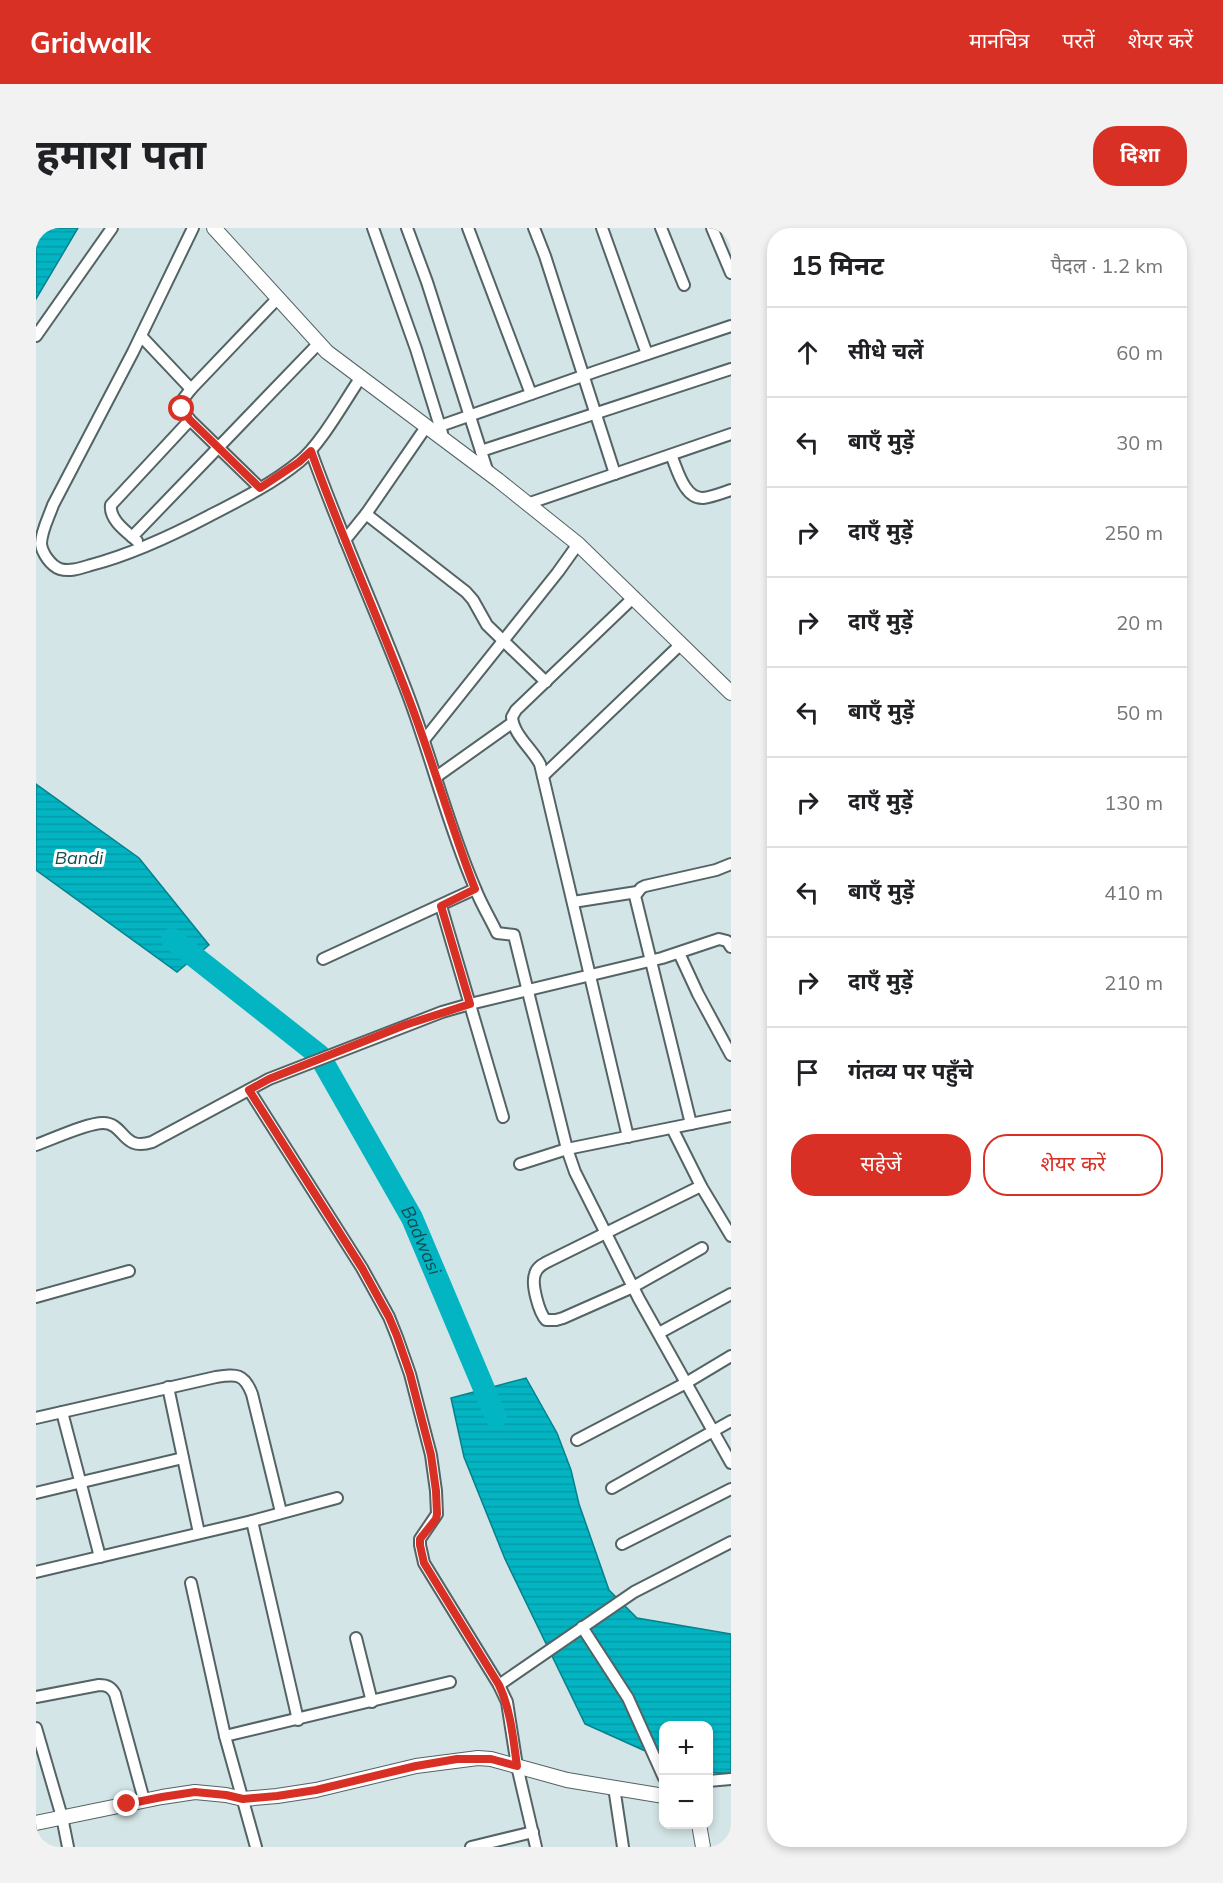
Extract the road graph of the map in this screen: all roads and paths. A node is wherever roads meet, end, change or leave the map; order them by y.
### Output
1 (112, 228) edge
2 (193, 228) edge
3 (214, 228) edge
4 (373, 228) edge
5 (407, 228) edge
6 (468, 228) edge
7 (534, 228) edge
8 (602, 228) edge
9 (661, 228) edge
10 (712, 228) edge
11 (731, 273) edge
12 (684, 285) dead end
13 (278, 299) junction
14 (731, 326) edge
15 (36, 336) edge
16 (141, 336) junction
17 (319, 343) junction
18 (647, 354) junction
19 (731, 369) edge
20 (584, 376) junction
21 (361, 377) junction
22 (191, 389) junction
23 (531, 394) junction
24 (596, 414) junction
25 (470, 417) junction
26 (190, 420) junction
27 (433, 427) junction
28 (731, 434) edge
29 (219, 447) junction
30 (311, 451) junction
31 (481, 451) junction
32 (671, 455) junction
33 (488, 473) junction
34 (615, 474) junction
35 (260, 488) junction
36 (731, 490) edge
37 (527, 504) junction
38 (366, 514) junction
39 (132, 537) junction
40 (345, 540) junction
41 (578, 544) junction
42 (144, 548) junction
43 (634, 597) junction
44 (503, 641) junction
45 (681, 644) junction
46 (546, 682) junction
47 (731, 693) edge
48 (512, 723) junction
49 (424, 740) junction
50 (543, 776) junction
51 (436, 777) junction
52 (731, 864) edge
53 (475, 889) junction
54 (637, 892) junction
55 (573, 903) junction
56 (441, 906) junction
57 (731, 947) edge
58 (678, 952) junction
59 (323, 959) dead end
60 (651, 960) junction
61 (590, 976) junction
62 (528, 990) junction
63 (470, 1004) junction
64 (731, 1055) edge
65 (249, 1090) junction
66 (503, 1117) dead end
67 (731, 1117) edge
68 (691, 1124) junction
69 (672, 1128) junction
70 (628, 1137) junction
71 (36, 1145) edge
72 (567, 1149) junction
73 (520, 1164) dead end
74 (701, 1186) junction
75 (605, 1234) junction
76 (731, 1236) edge
77 (702, 1248) dead end
78 (129, 1271) dead end
79 (633, 1287) junction
80 (731, 1294) edge
81 (36, 1296) edge
82 (658, 1334) junction
83 (731, 1356) edge
84 (686, 1383) junction
85 (168, 1387) junction
86 (62, 1412) junction
87 (36, 1418) edge
88 (731, 1421) edge
89 (713, 1431) junction
90 (577, 1440) dead end
91 (183, 1458) junction
92 (731, 1463) edge
93 (80, 1483) junction
94 (612, 1488) dead end
95 (731, 1489) edge
96 (36, 1493) edge
97 (337, 1498) dead end
98 (281, 1512) junction
99 (252, 1521) junction
100 (199, 1533) junction
101 (731, 1542) edge
102 (622, 1544) dead end
103 (100, 1557) junction
104 (36, 1572) edge
105 (191, 1583) dead end
106 (585, 1625) junction
107 (356, 1638) dead end
108 (450, 1682) dead end
109 (499, 1685) junction
110 (36, 1698) edge
111 (372, 1702) junction
112 (298, 1720) junction
113 (36, 1728) edge
114 (225, 1736) junction
115 (517, 1766) junction
116 (662, 1775) edge
117 (731, 1779) edge
118 (713, 1781) edge
119 (614, 1787) junction
120 (659, 1788) edge
121 (639, 1791) junction
122 (659, 1795) edge
123 (243, 1799) junction
124 (144, 1800) junction
125 (62, 1817) junction
126 (36, 1823) edge
127 (700, 1829) edge
128 (533, 1832) junction
129 (68, 1847) edge
130 (256, 1847) edge
131 (471, 1847) edge
132 (536, 1847) edge
133 (623, 1847) edge
134 (703, 1847) edge

1 - 15 street
2 - 16 street
3 - 13 street
4 - 27 street
5 - 25 street
6 - 23 street
7 - 20 street
8 - 18 street
9 - 12 street
10 - 11 street
13 - 17 street
13 - 22 street
14 - 18 street
16 - 22 street
16 - 42 street
17 - 21 street
17 - 29 street
18 - 20 street
19 - 24 street
20 - 23 street
20 - 24 street
21 - 27 street
21 - 30 street
22 - 26 street
23 - 25 street
24 - 31 street
24 - 34 street
25 - 27 street
25 - 31 street
26 - 29 street
26 - 39 street
27 - 33 street
27 - 38 street
28 - 32 street
29 - 35 street
29 - 39 street
30 - 35 street
30 - 40 street
31 - 33 street
32 - 34 street
32 - 36 street
33 - 37 street
34 - 37 street
35 - 42 street
37 - 41 street
38 - 40 street
38 - 44 street
39 - 42 street
40 - 49 street
41 - 43 street
41 - 44 street
43 - 45 street
43 - 46 street
44 - 46 street
44 - 49 street
45 - 47 street
45 - 50 street
46 - 48 street
48 - 50 street
48 - 51 street
49 - 51 street
50 - 55 street
51 - 53 street
52 - 54 street
53 - 56 street
53 - 62 street
54 - 55 street
54 - 60 street
55 - 61 street
56 - 59 street
56 - 63 street
57 - 58 street
58 - 60 street
58 - 64 street
60 - 61 street
60 - 68 street
61 - 62 street
61 - 70 street
62 - 63 street
62 - 72 street
63 - 65 street
63 - 66 street
65 - 71 street
65 - 109 street
67 - 68 street
68 - 69 street
69 - 70 street
69 - 74 street
70 - 72 street
72 - 73 street
72 - 75 street
74 - 75 street
74 - 76 street
75 - 79 street
75 - 79 street
77 - 79 street
78 - 81 street
79 - 82 street
80 - 82 street
82 - 84 street
83 - 84 street
84 - 89 street
84 - 90 street
85 - 86 street
85 - 91 street
85 - 98 street
86 - 87 street
86 - 93 street
88 - 89 street
89 - 92 street
89 - 94 street
91 - 93 street
91 - 100 street
93 - 96 street
93 - 103 street
95 - 102 street
97 - 98 street
98 - 99 street
99 - 100 street
99 - 112 street
100 - 103 street
101 - 106 street
103 - 104 street
105 - 114 street
106 - 109 street
106 - 116 street
107 - 111 street
108 - 111 street
109 - 115 street
110 - 124 street
111 - 112 street
112 - 114 street
113 - 125 street
114 - 123 street
115 - 119 street
115 - 123 street
115 - 128 street
117 - 118 street
119 - 121 street
119 - 133 street
120 - 121 street
121 - 122 street
123 - 124 street
123 - 130 street
124 - 125 street
125 - 126 street
125 - 129 street
127 - 134 street
128 - 131 street
128 - 132 street

